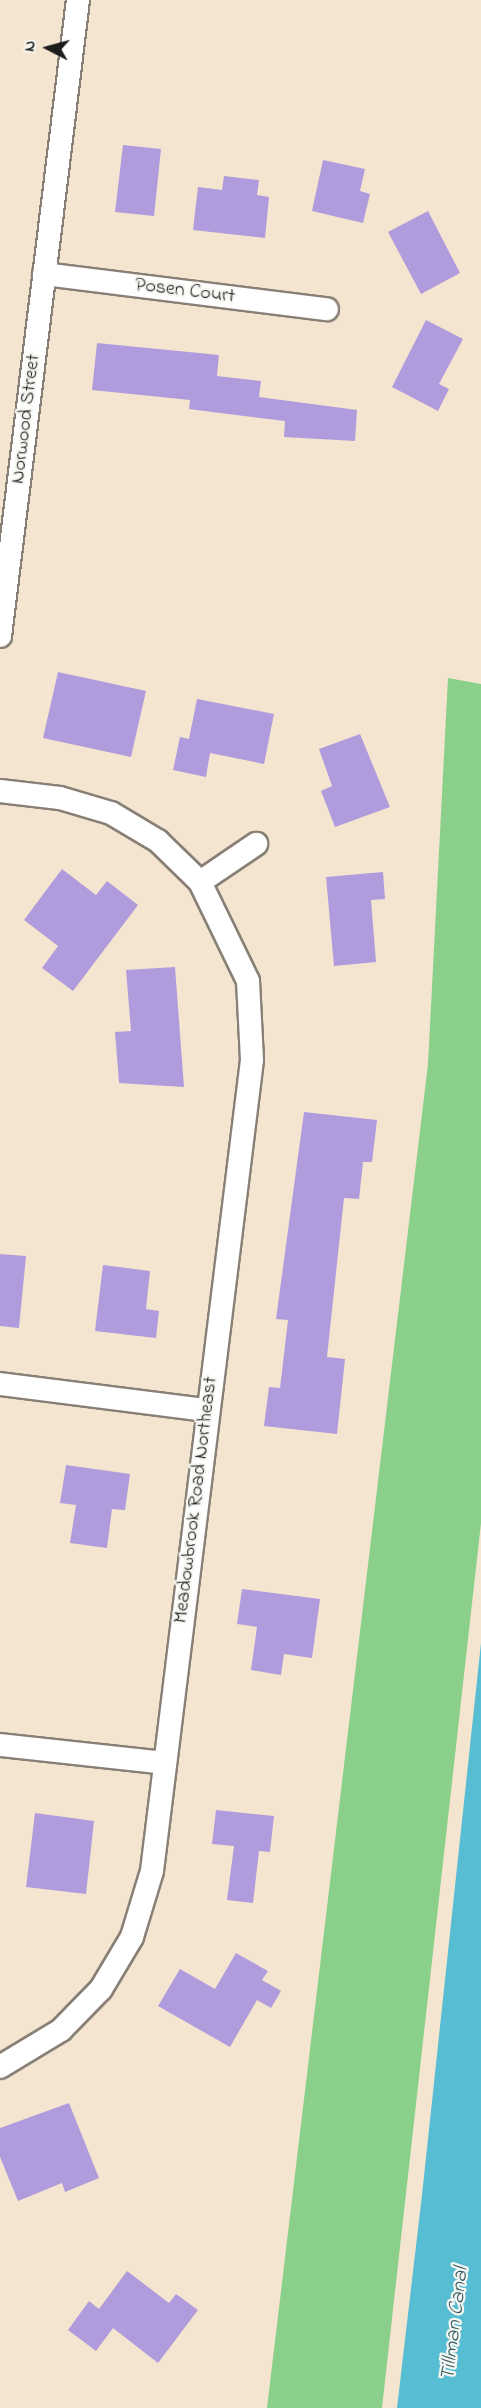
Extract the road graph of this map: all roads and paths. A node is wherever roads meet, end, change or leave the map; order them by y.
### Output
1 (78, 0) edge
2 (44, 274) junction
3 (327, 309) dead end
4 (0, 636) edge
5 (0, 790) edge
6 (256, 844) dead end
7 (200, 882) junction
8 (0, 1384) edge
9 (207, 1410) junction
10 (0, 1745) edge
11 (165, 1763) junction
12 (0, 2067) edge

1 - 2 street, Norwood Street
2 - 3 street, Posen Court
2 - 4 street, Norwood Street
5 - 7 street, Meadowbrook Road Northeast
6 - 7 street
7 - 9 street, Meadowbrook Road Northeast
8 - 9 street
9 - 11 street, Meadowbrook Road Northeast
10 - 11 street
11 - 12 street, Meadowbrook Road Northeast

